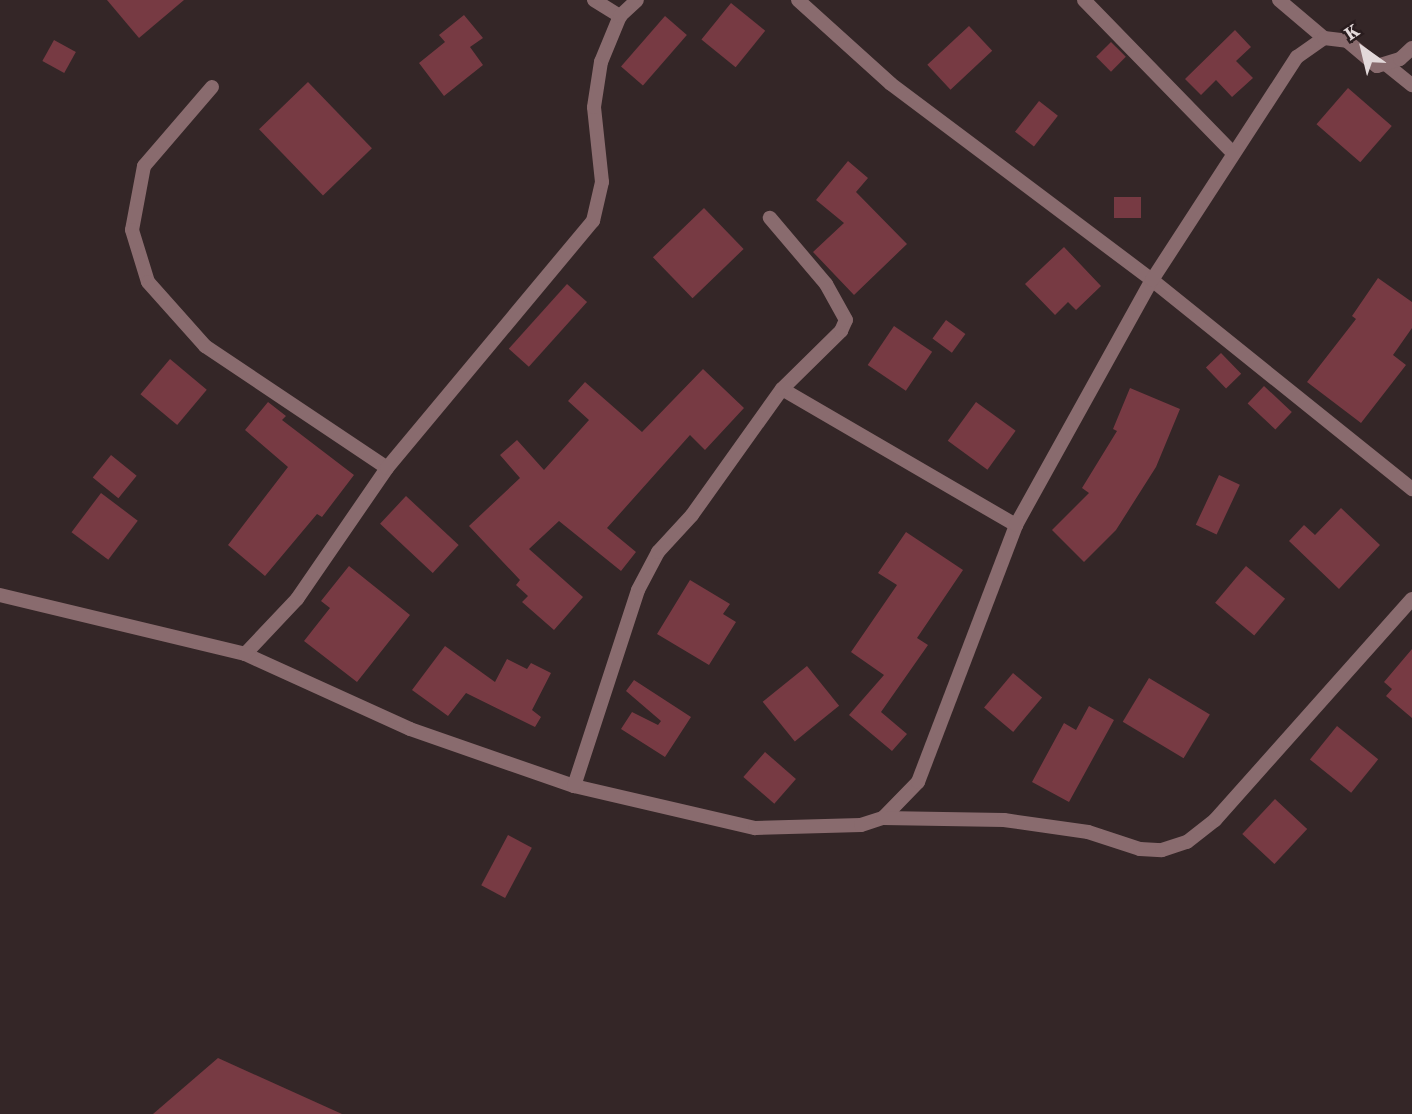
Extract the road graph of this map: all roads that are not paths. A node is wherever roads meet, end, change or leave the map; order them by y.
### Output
1 (594, 0) edge
2 (637, 0) edge
3 (798, 0) edge
4 (1084, 0) edge
5 (1279, 0) edge
6 (620, 16) junction
7 (1324, 38) junction
8 (1412, 48) edge
9 (1387, 65) junction
10 (1412, 85) edge
11 (212, 87) dead end
12 (1232, 152) junction
13 (770, 218) dead end
14 (1152, 280) junction
15 (782, 389) junction
16 (387, 468) junction
17 (1412, 489) edge
18 (1016, 526) junction
19 (0, 596) edge
20 (1412, 598) edge
21 (245, 654) junction
22 (574, 786) junction
23 (883, 818) junction

1 - 6 street
2 - 6 street
3 - 14 street
4 - 12 street
5 - 7 street
6 - 16 street
7 - 9 street
7 - 12 street
8 - 9 street
9 - 10 street
11 - 16 street
12 - 14 street
13 - 15 street
14 - 17 street
14 - 18 street
15 - 18 street
15 - 22 street
16 - 21 street
18 - 23 street
19 - 21 street
20 - 23 street
21 - 22 street
22 - 23 street

